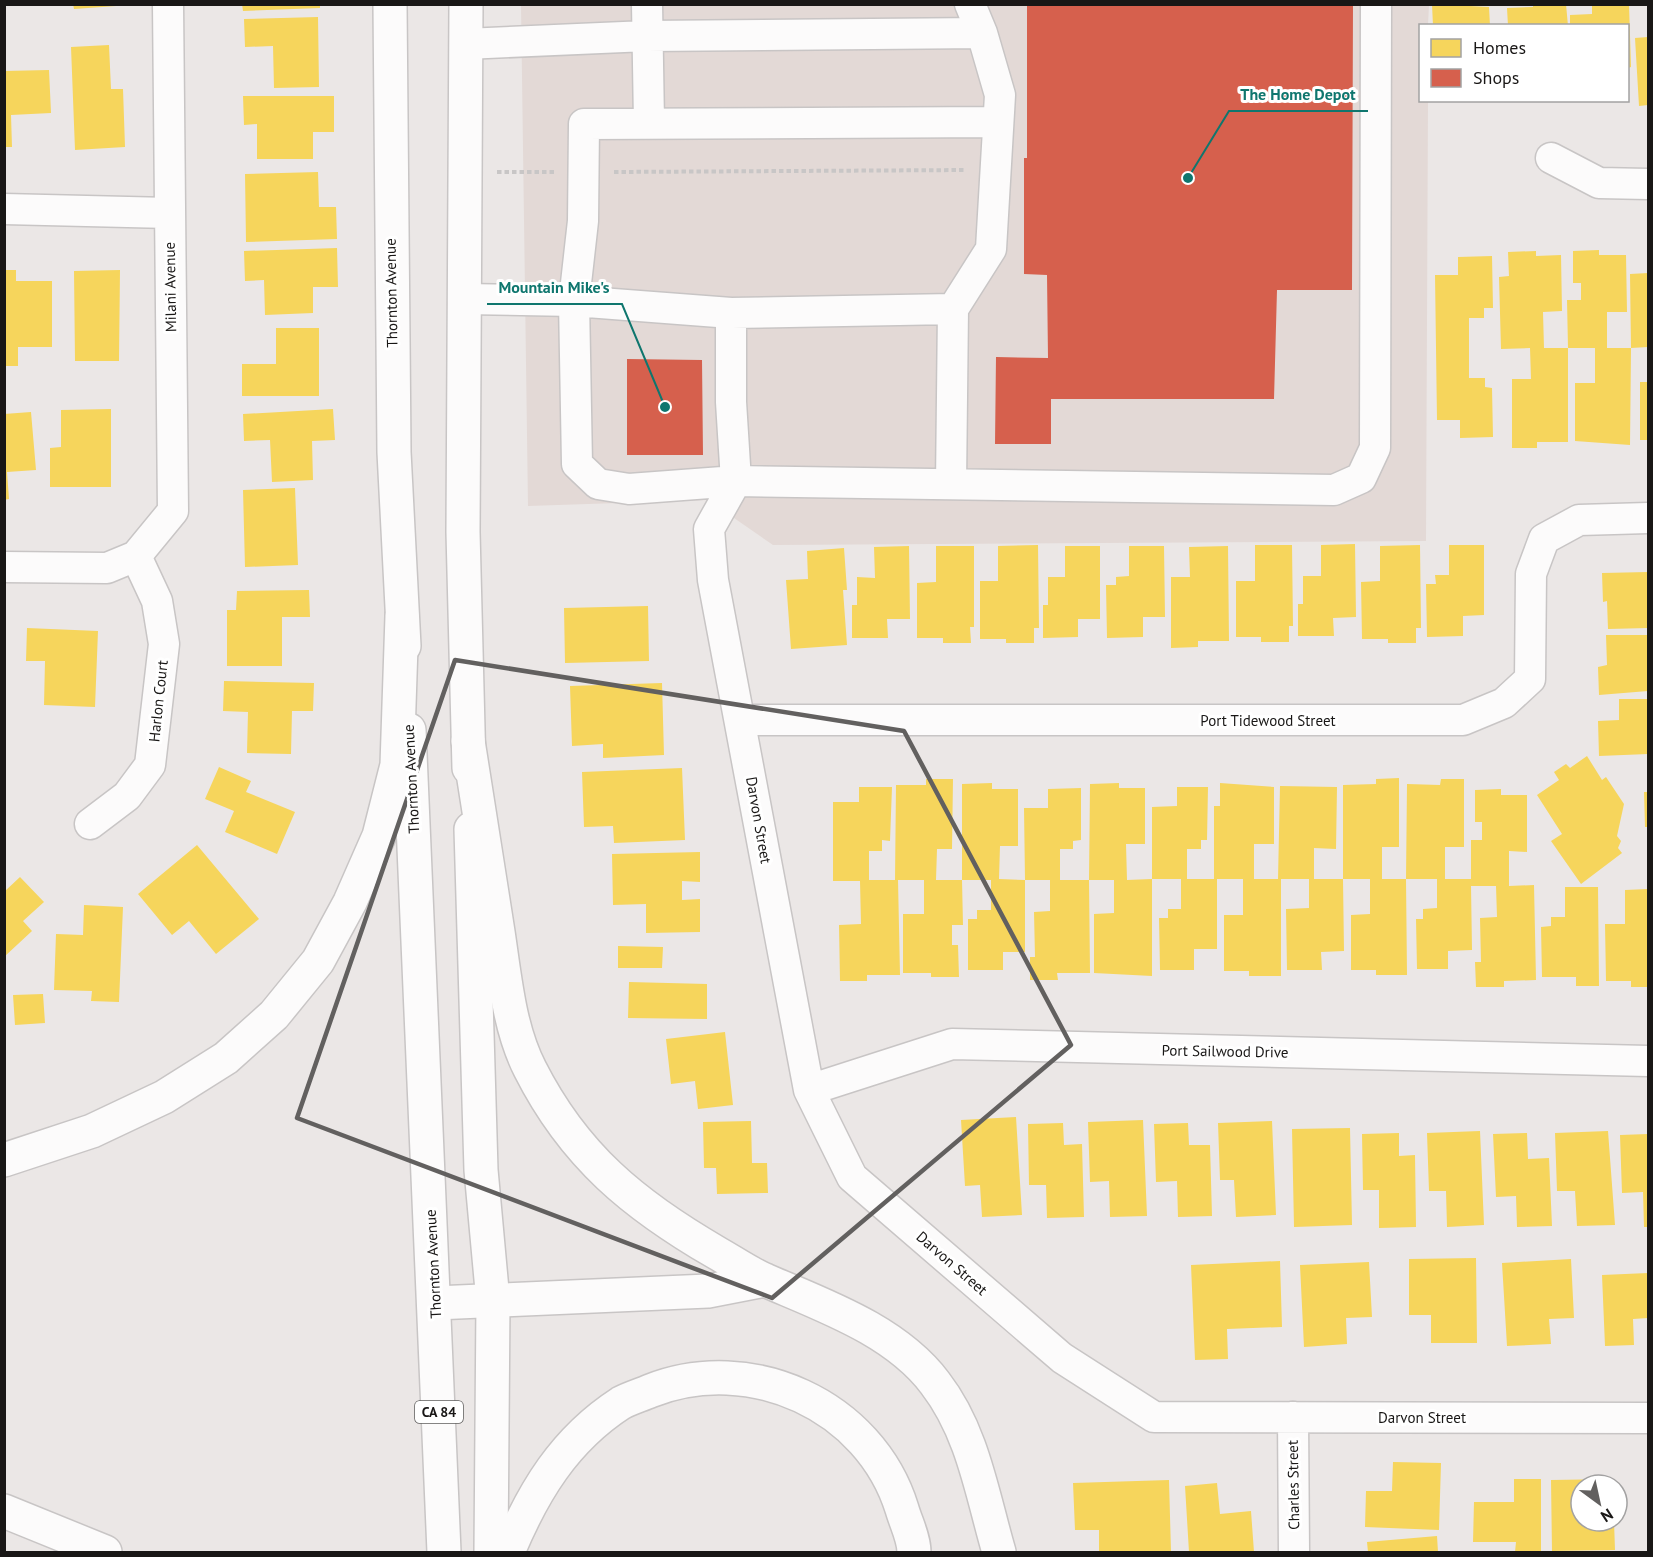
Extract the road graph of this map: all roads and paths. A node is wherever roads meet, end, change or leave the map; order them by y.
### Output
1 (168, 4) edge
2 (390, 4) edge
3 (466, 4) edge
4 (647, 4) edge
5 (970, 4) edge
6 (1376, 4) edge
7 (982, 33) junction
8 (647, 36) junction
9 (465, 44) junction
10 (998, 122) junction
11 (649, 123) junction
12 (1551, 158) dead end
13 (996, 170) junction
14 (583, 172) junction
15 (465, 173) junction
16 (1648, 184) edge
17 (4, 209) edge
18 (169, 213) junction
19 (464, 299) junction
20 (574, 301) junction
21 (953, 309) junction
22 (731, 313) junction
23 (736, 481) junction
24 (951, 484) junction
25 (1648, 518) edge
26 (136, 556) junction
27 (4, 567) edge
28 (402, 616) junction
29 (741, 720) junction
30 (468, 741) junction
31 (90, 824) dead end
32 (1648, 1061) edge
33 (809, 1090) junction
34 (4, 1160) edge
35 (765, 1281) junction
36 (493, 1301) junction
37 (435, 1302) junction
38 (1293, 1417) junction
39 (1648, 1419) edge
40 (4, 1511) edge
41 (4, 1523) edge
42 (444, 1538) edge
43 (62, 1552) edge
44 (105, 1552) edge
45 (490, 1552) edge
46 (508, 1552) edge
47 (914, 1552) edge
48 (999, 1552) edge
49 (1294, 1552) edge

1 - 18 street, Milani Avenue
2 - 28 main road, Thornton Avenue
3 - 9 main road
4 - 8 street
5 - 7 street
6 - 24 street
7 - 8 street
7 - 10 street
8 - 9 street
8 - 11 street
9 - 15 main road
10 - 11 street
10 - 13 street
11 - 14 street
12 - 16 street
13 - 14 path
13 - 21 street
14 - 15 path
14 - 20 street
15 - 19 main road
17 - 18 street
18 - 26 street, Milani Avenue
19 - 20 street
19 - 30 main road
20 - 22 street
20 - 23 street
21 - 22 street
21 - 24 street
22 - 23 street
23 - 24 street
23 - 29 street, Darvon Street
25 - 29 street, Port Tidewood Street
26 - 27 street
26 - 31 street, Harlon Court
28 - 34 main road
28 - 37 main road, Thornton Avenue
29 - 33 street, Darvon Street
30 - 35 main road
30 - 36 main road
32 - 33 street, Port Sailwood Drive
33 - 38 street, Darvon Street
35 - 36 main road
35 - 48 main road
36 - 37 main road
36 - 45 main road
37 - 42 main road, Thornton Avenue / CA 84
38 - 39 street, Darvon Street
38 - 49 street, Charles Street
40 - 44 main road
41 - 43 main road
46 - 47 main road

